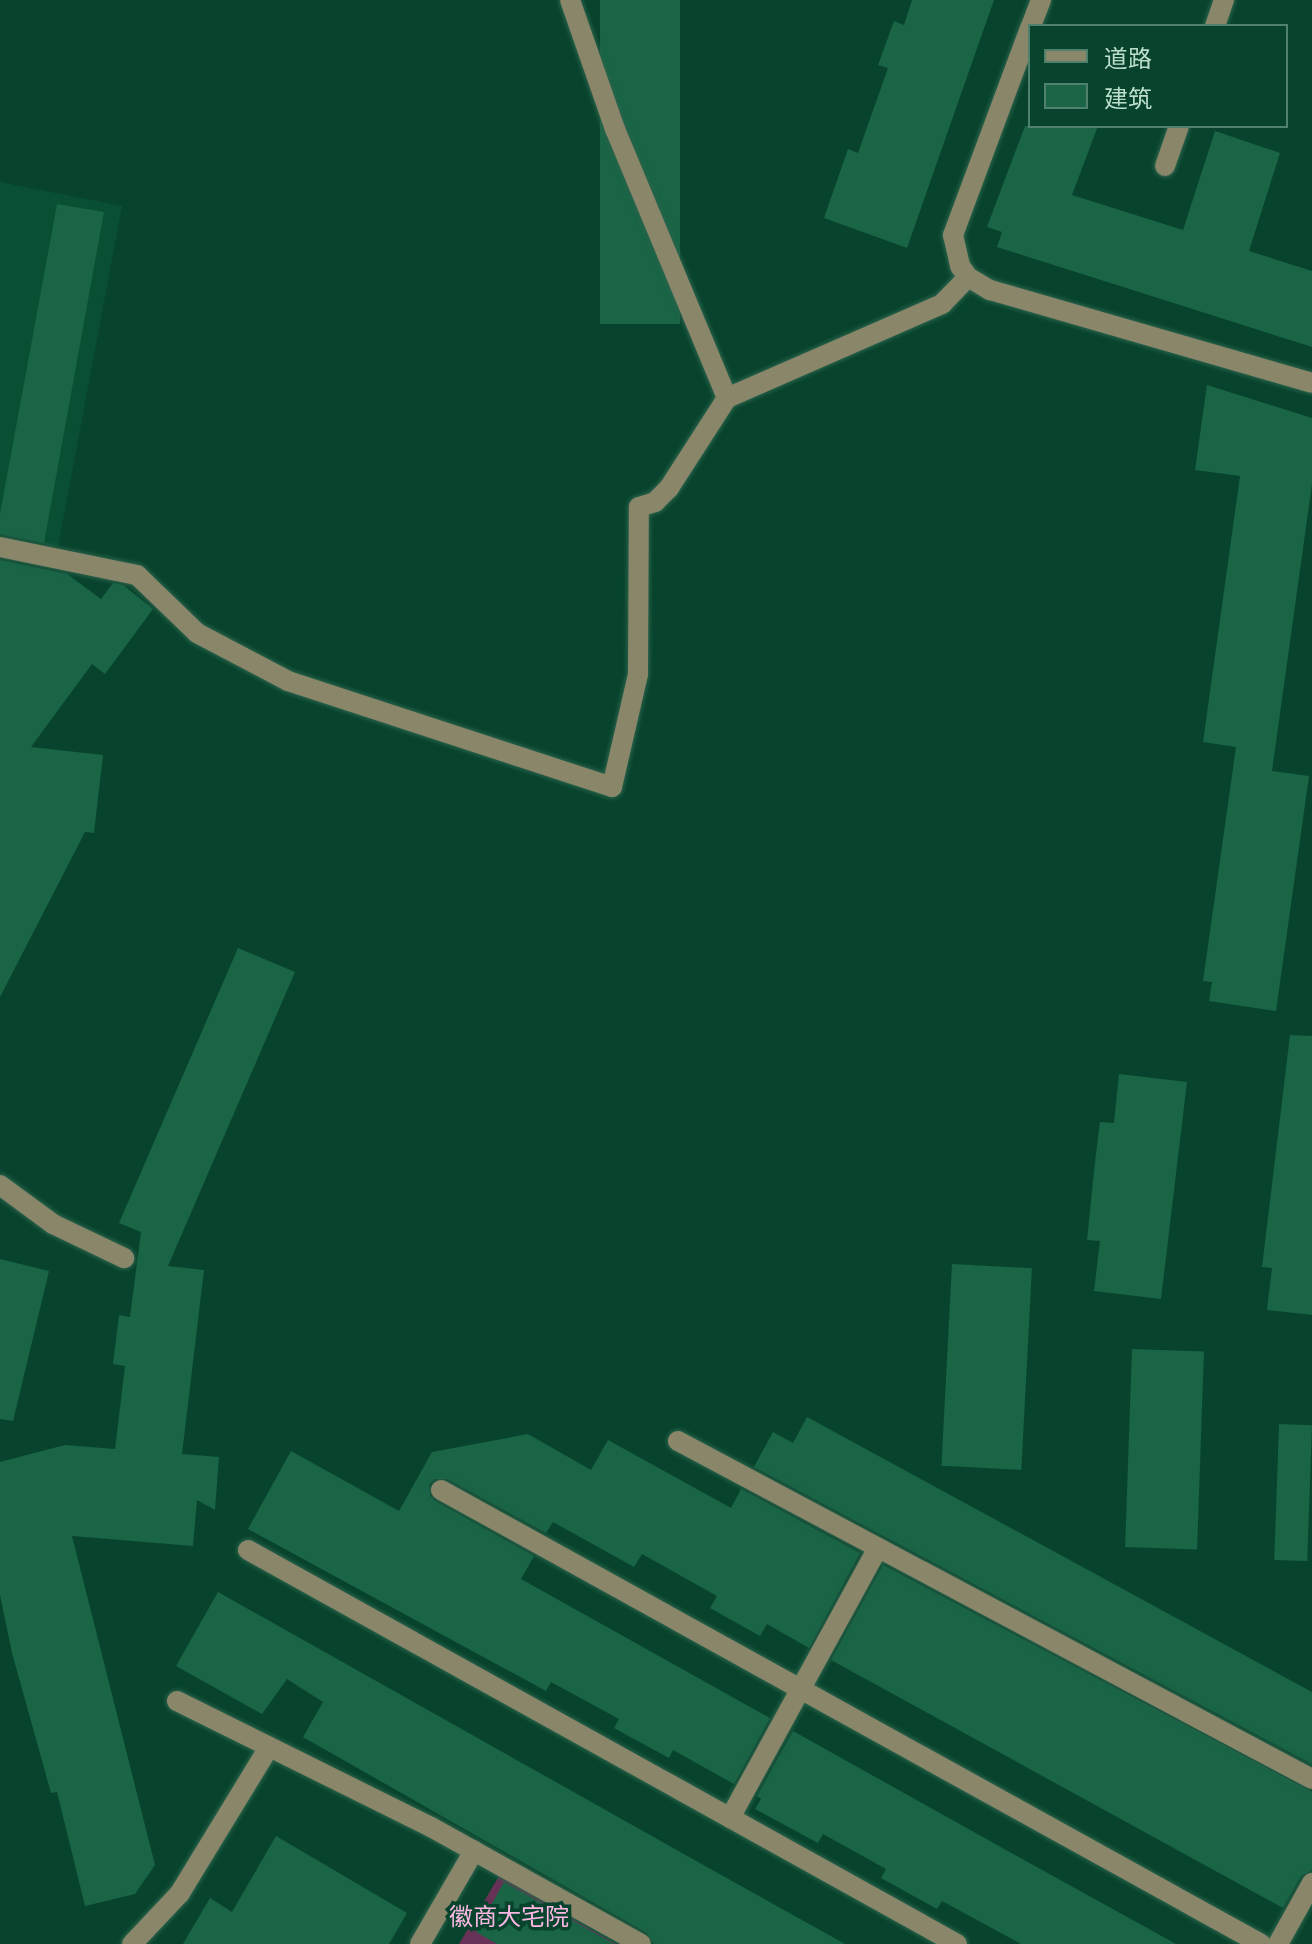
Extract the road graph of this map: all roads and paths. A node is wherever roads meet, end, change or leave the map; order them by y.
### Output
1 (570, 0) edge
2 (1041, 0) edge
3 (1224, 0) edge
4 (1031, 24) edge
5 (1216, 24) edge
6 (1028, 32) edge
7 (1178, 128) edge
8 (1165, 166) dead end
9 (968, 277) junction
10 (1312, 383) edge
11 (727, 398) junction
12 (0, 547) edge
13 (0, 1185) edge
14 (124, 1258) dead end
15 (678, 1441) dead end
16 (441, 1490) dead end
17 (878, 1548) junction
18 (248, 1550) dead end
19 (801, 1690) junction
20 (177, 1701) dead end
21 (269, 1747) junction
22 (1312, 1779) edge
23 (730, 1818) junction
24 (474, 1851) junction
25 (1312, 1883) edge
26 (132, 1944) edge
27 (420, 1944) edge
28 (641, 1944) edge
29 (957, 1944) edge
30 (1261, 1944) edge
31 (1278, 1944) edge

1 - 11 street
2 - 4 street
3 - 5 street
6 - 9 street
7 - 8 street
9 - 10 street
9 - 11 street
11 - 12 street
13 - 14 street
15 - 17 street
16 - 19 street
17 - 19 street
17 - 22 street
18 - 23 street
19 - 23 street
19 - 30 street
20 - 21 street
21 - 24 street
21 - 26 street
23 - 29 street
24 - 27 street
24 - 28 street
25 - 31 street

